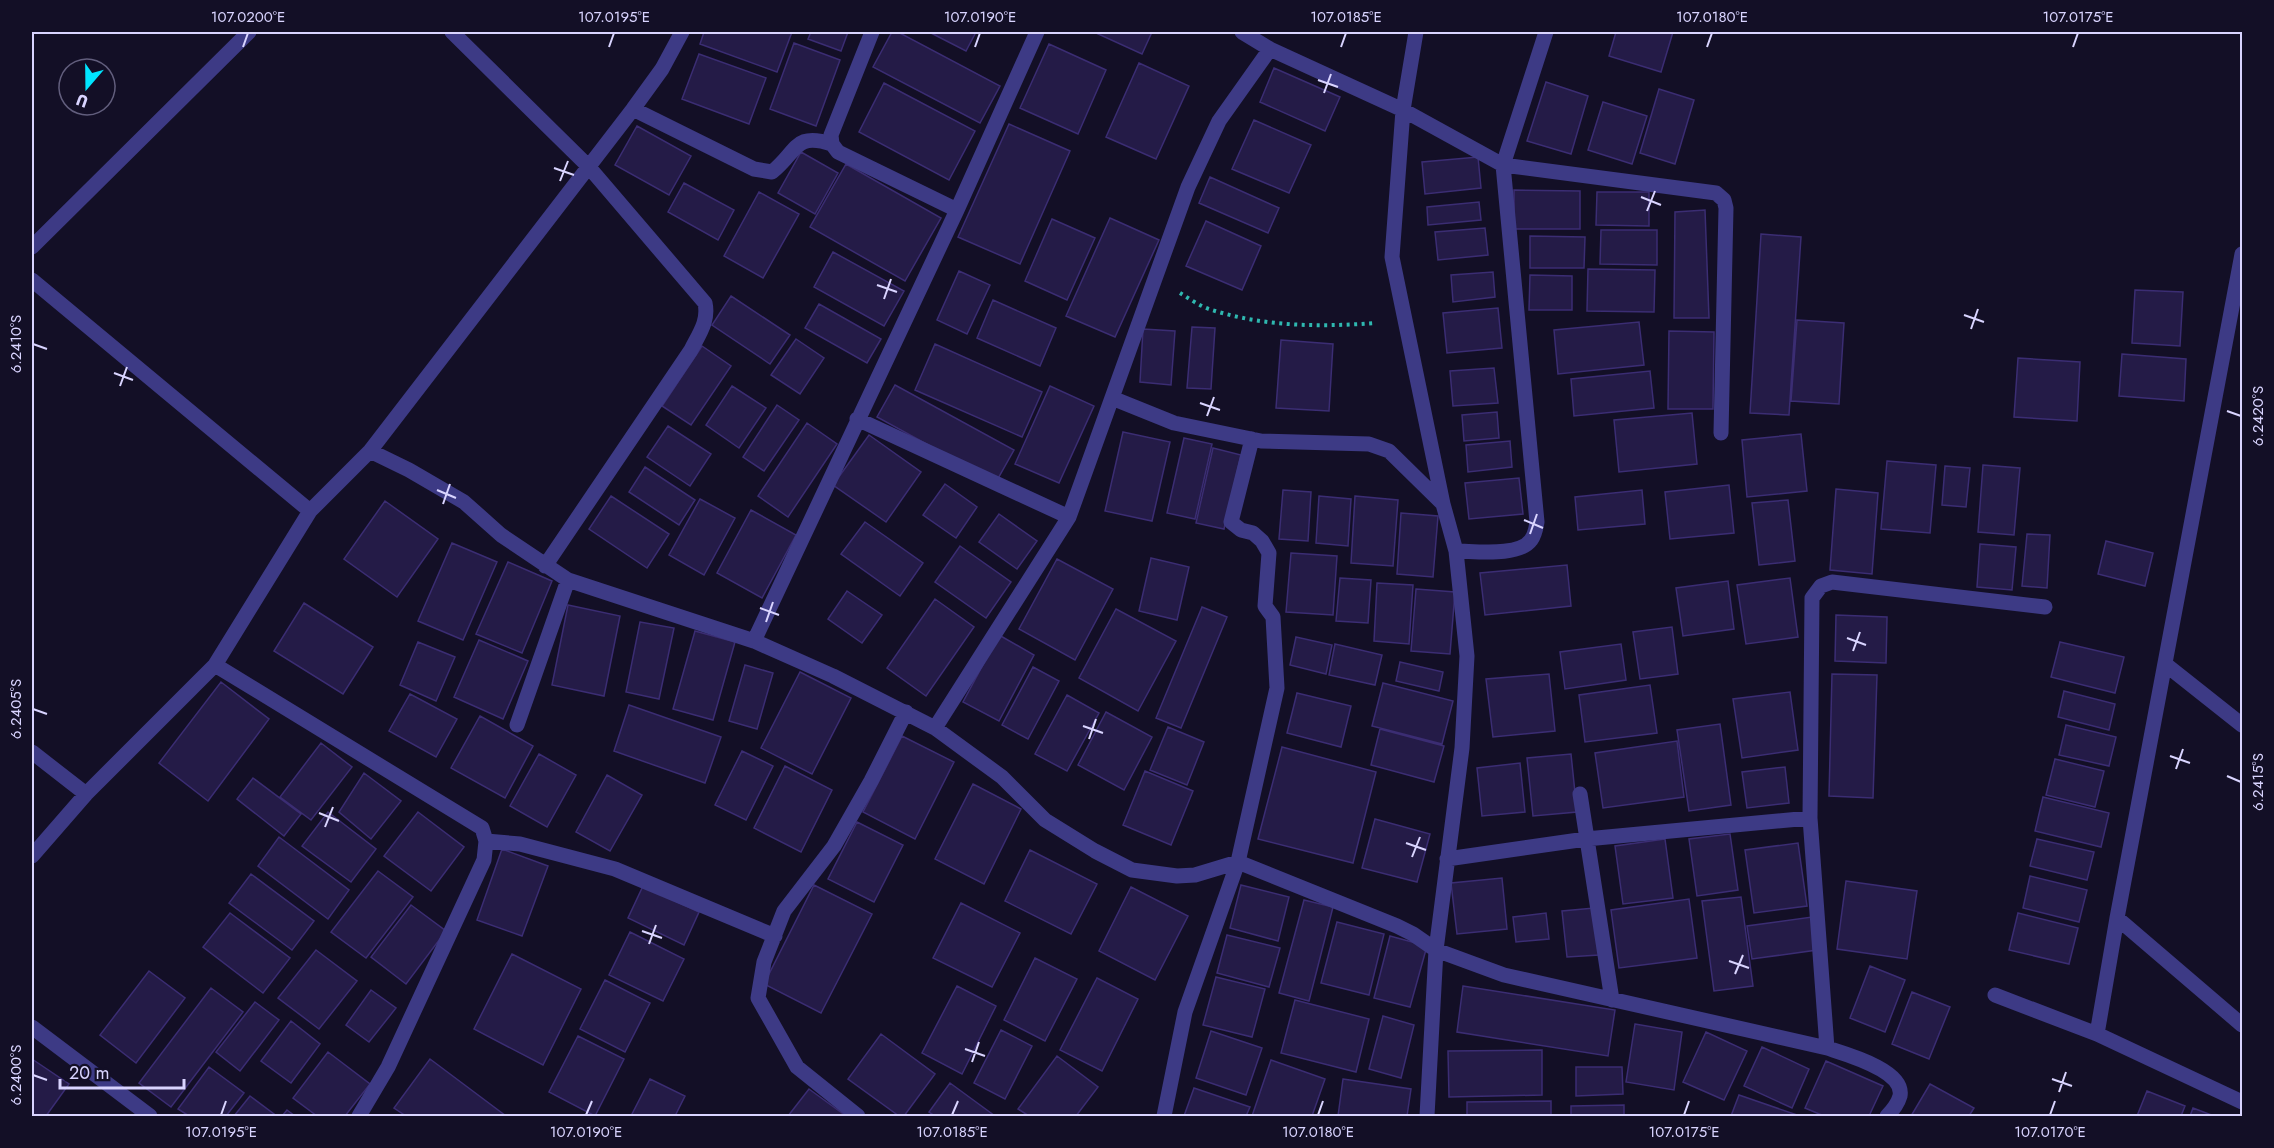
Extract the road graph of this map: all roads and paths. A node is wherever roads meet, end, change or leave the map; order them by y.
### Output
1 (249, 32) edge
2 (452, 32) edge
3 (682, 32) edge
4 (872, 32) edge
5 (1037, 32) edge
6 (1242, 32) edge
7 (1416, 32) edge
8 (1546, 32) edge
9 (1270, 49) junction
10 (633, 109) junction
11 (1403, 110) junction
12 (832, 144) junction
13 (1503, 165) junction
14 (588, 166) junction
15 (957, 210) junction
16 (32, 248) edge
17 (2242, 254) edge
18 (32, 280) edge
19 (1155, 280) junction
20 (1404, 320) junction
21 (1112, 398) junction
22 (857, 419) junction
23 (1721, 434) dead end
24 (1252, 439) junction
25 (370, 451) junction
26 (1443, 504) junction
27 (310, 511) junction
28 (1069, 517) junction
29 (1456, 551) junction
30 (545, 566) junction
31 (568, 580) junction
32 (2046, 607) dead end
33 (754, 641) junction
34 (2165, 664) junction
35 (214, 665) junction
36 (906, 712) junction
37 (2242, 724) edge
38 (518, 725) dead end
39 (935, 728) junction
40 (32, 752) edge
41 (86, 794) junction
42 (1580, 794) dead end
43 (1810, 818) junction
44 (1586, 839) junction
45 (486, 841) junction
46 (32, 856) edge
47 (1447, 859) junction
48 (1238, 862) junction
49 (2117, 918) junction
50 (775, 936) junction
51 (1436, 950) junction
52 (1995, 995) dead end
53 (1612, 999) junction
54 (2242, 1025) edge
55 (2097, 1034) junction
56 (34, 1035) edge
57 (1827, 1048) junction
58 (2242, 1102) edge
59 (150, 1116) edge
60 (359, 1116) edge
61 (858, 1116) edge
62 (1164, 1116) edge
63 (1426, 1116) edge
64 (1887, 1116) edge

1 - 16 street
2 - 14 street
3 - 10 street
4 - 12 street
5 - 15 street
6 - 9 street
7 - 11 street
8 - 13 street
9 - 11 street
9 - 19 street
10 - 12 street
10 - 14 street
11 - 13 street
11 - 20 street
12 - 15 street
13 - 23 street
13 - 29 street
14 - 25 street
14 - 30 street
15 - 22 street
17 - 34 street
18 - 27 street
19 - 20 path
19 - 21 street
20 - 26 street
21 - 24 street
21 - 28 street
22 - 28 street
22 - 33 street
24 - 26 street
24 - 48 street
25 - 27 street
25 - 30 street
26 - 29 street
27 - 35 street
28 - 39 street
29 - 47 street
30 - 31 street
31 - 33 street
31 - 38 street
32 - 43 street
33 - 36 street
34 - 37 street
34 - 49 street
35 - 41 street
35 - 45 street
36 - 39 street
36 - 50 street
39 - 48 street
40 - 41 street
41 - 46 street
42 - 44 street
43 - 44 street
43 - 57 street
44 - 47 street
44 - 53 street
45 - 50 street
45 - 60 street
47 - 51 street
48 - 51 street
48 - 62 street
49 - 54 street
49 - 55 street
50 - 61 street
51 - 53 street
51 - 63 street
52 - 55 street
53 - 57 street
55 - 58 street
56 - 59 street
57 - 64 street

